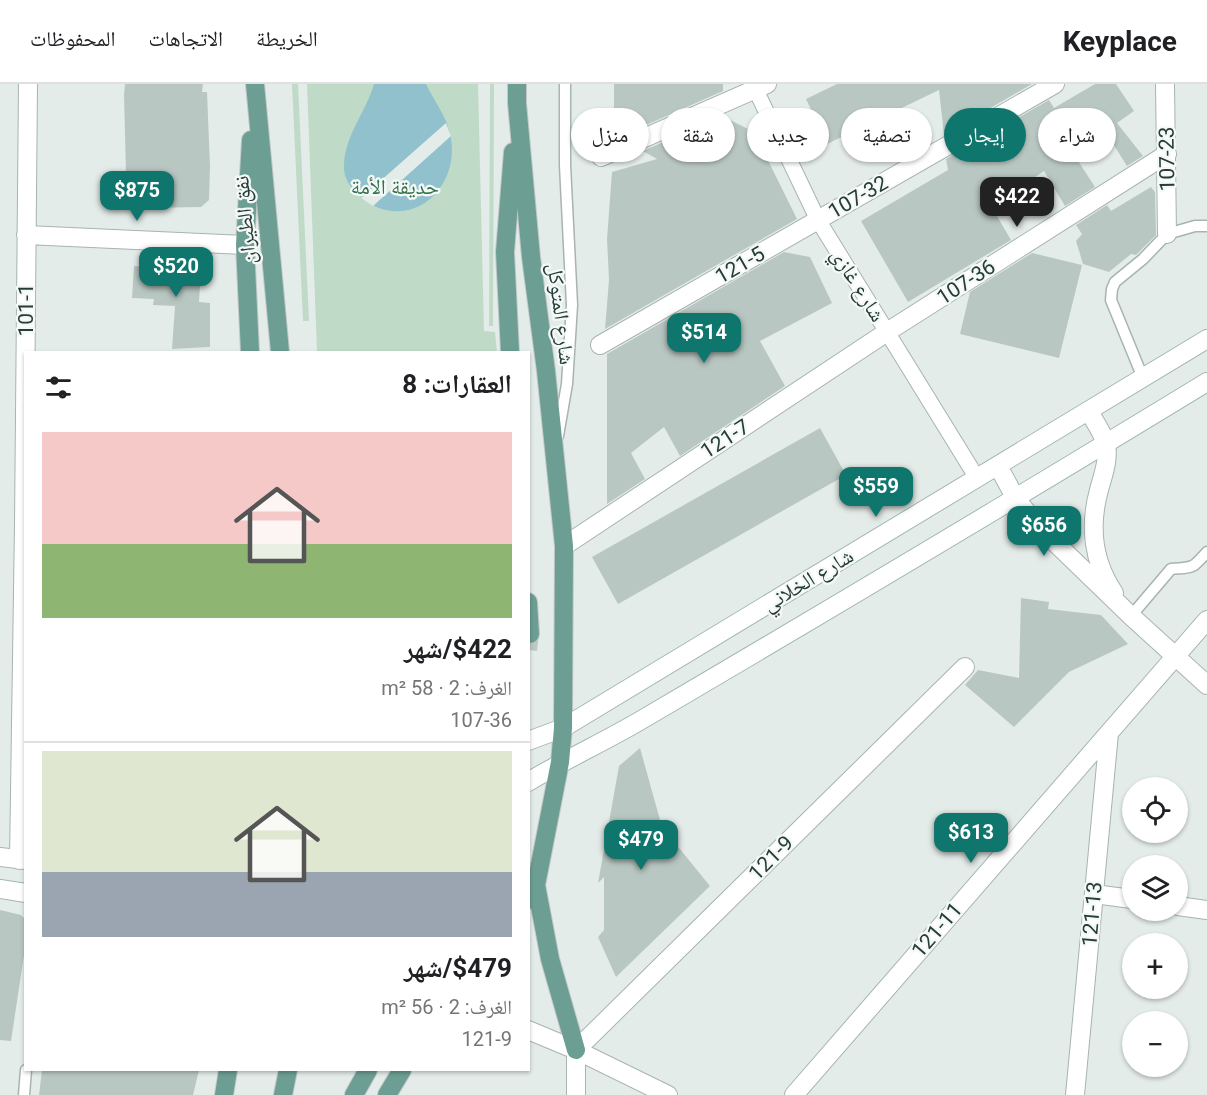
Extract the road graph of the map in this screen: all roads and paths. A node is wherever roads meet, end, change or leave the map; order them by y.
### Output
1 (28, 84) edge
2 (255, 84) edge
3 (517, 84) edge
4 (565, 84) edge
5 (1055, 84) edge
6 (1165, 84) edge
7 (758, 86) edge
8 (517, 103) junction
9 (649, 135) edge
10 (1167, 154) junction
11 (818, 220) junction
12 (1207, 226) edge
13 (1167, 234) junction
14 (26, 235) junction
15 (245, 245) junction
16 (887, 332) junction
17 (1207, 339) edge
18 (600, 345) dead end
19 (26, 351) edge
20 (250, 351) edge
21 (280, 351) edge
22 (510, 351) edge
23 (1143, 378) junction
24 (1207, 382) edge
25 (1089, 411) junction
26 (1106, 443) junction
27 (554, 457) junction
28 (998, 466) junction
29 (977, 478) junction
30 (1016, 499) junction
31 (564, 546) junction
32 (1207, 552) edge
33 (1131, 616) junction
34 (1207, 620) edge
35 (24, 637) edge
36 (1176, 657) junction
37 (965, 666) dead end
38 (1207, 685) edge
39 (563, 728) junction
40 (1108, 734) junction
41 (530, 740) edge
42 (560, 762) junction
43 (530, 781) edge
44 (0, 857) edge
45 (22, 860) edge
46 (0, 889) edge
47 (532, 892) edge
48 (24, 893) edge
49 (1094, 894) junction
50 (1122, 898) edge
51 (1188, 907) edge
52 (1207, 910) edge
53 (530, 1031) edge
54 (576, 1050) junction
55 (26, 1071) edge
56 (228, 1071) edge
57 (288, 1071) edge
58 (367, 1071) edge
59 (401, 1071) edge
60 (24, 1095) edge
61 (224, 1095) edge
62 (283, 1095) edge
63 (354, 1095) edge
64 (387, 1095) edge
65 (576, 1095) edge
66 (668, 1095) edge
67 (794, 1095) edge
68 (1075, 1095) edge

1 - 14 street, 101-1
2 - 15 main road
2 - 21 main road, نفق الطيران
3 - 8 main road, شارع المتوكل
4 - 27 lane
5 - 11 street, 107-32
6 - 10 street, 107-23
7 - 9 street
7 - 11 street, شارع غازي
8 - 22 main road
8 - 27 main road, شارع المتوكل
10 - 13 street, 107-23
10 - 16 street, 107-36
11 - 16 street, شارع غازي
11 - 18 street, 121-5
12 - 13 lane
13 - 23 lane
14 - 15 street
14 - 19 street, 101-1
15 - 20 main road
16 - 29 street, شارع غازي
16 - 31 street, 121-7
17 - 23 street, شارع الخلاني
23 - 25 street, شارع الخلاني
24 - 26 street, شارع الخلاني
25 - 26 street
25 - 28 street, شارع الخلاني
26 - 30 street, شارع الخلاني
26 - 33 street
27 - 31 main road, شارع المتوكل
28 - 29 street, شارع الخلاني
28 - 30 street
29 - 39 street, شارع الخلاني
30 - 33 street
30 - 42 street, شارع الخلاني
31 - 39 main road, شارع المتوكل
32 - 33 lane
33 - 36 street
34 - 36 street, 121-11
35 - 45 street, 101-1
36 - 38 street
36 - 40 street, 121-11
37 - 54 street, 121-9
39 - 41 street, شارع الخلاني
39 - 42 main road, شارع المتوكل
40 - 49 street, 121-13
40 - 67 street, 121-11
42 - 43 street, شارع الخلاني
42 - 47 main road, شارع المتوكل
44 - 45 street
46 - 48 street
47 - 54 main road
49 - 50 street
49 - 68 street, 121-13
51 - 52 street
53 - 54 street
54 - 65 street
54 - 66 street
55 - 60 lane
56 - 61 main road
57 - 62 main road
58 - 63 main road
59 - 64 main road

